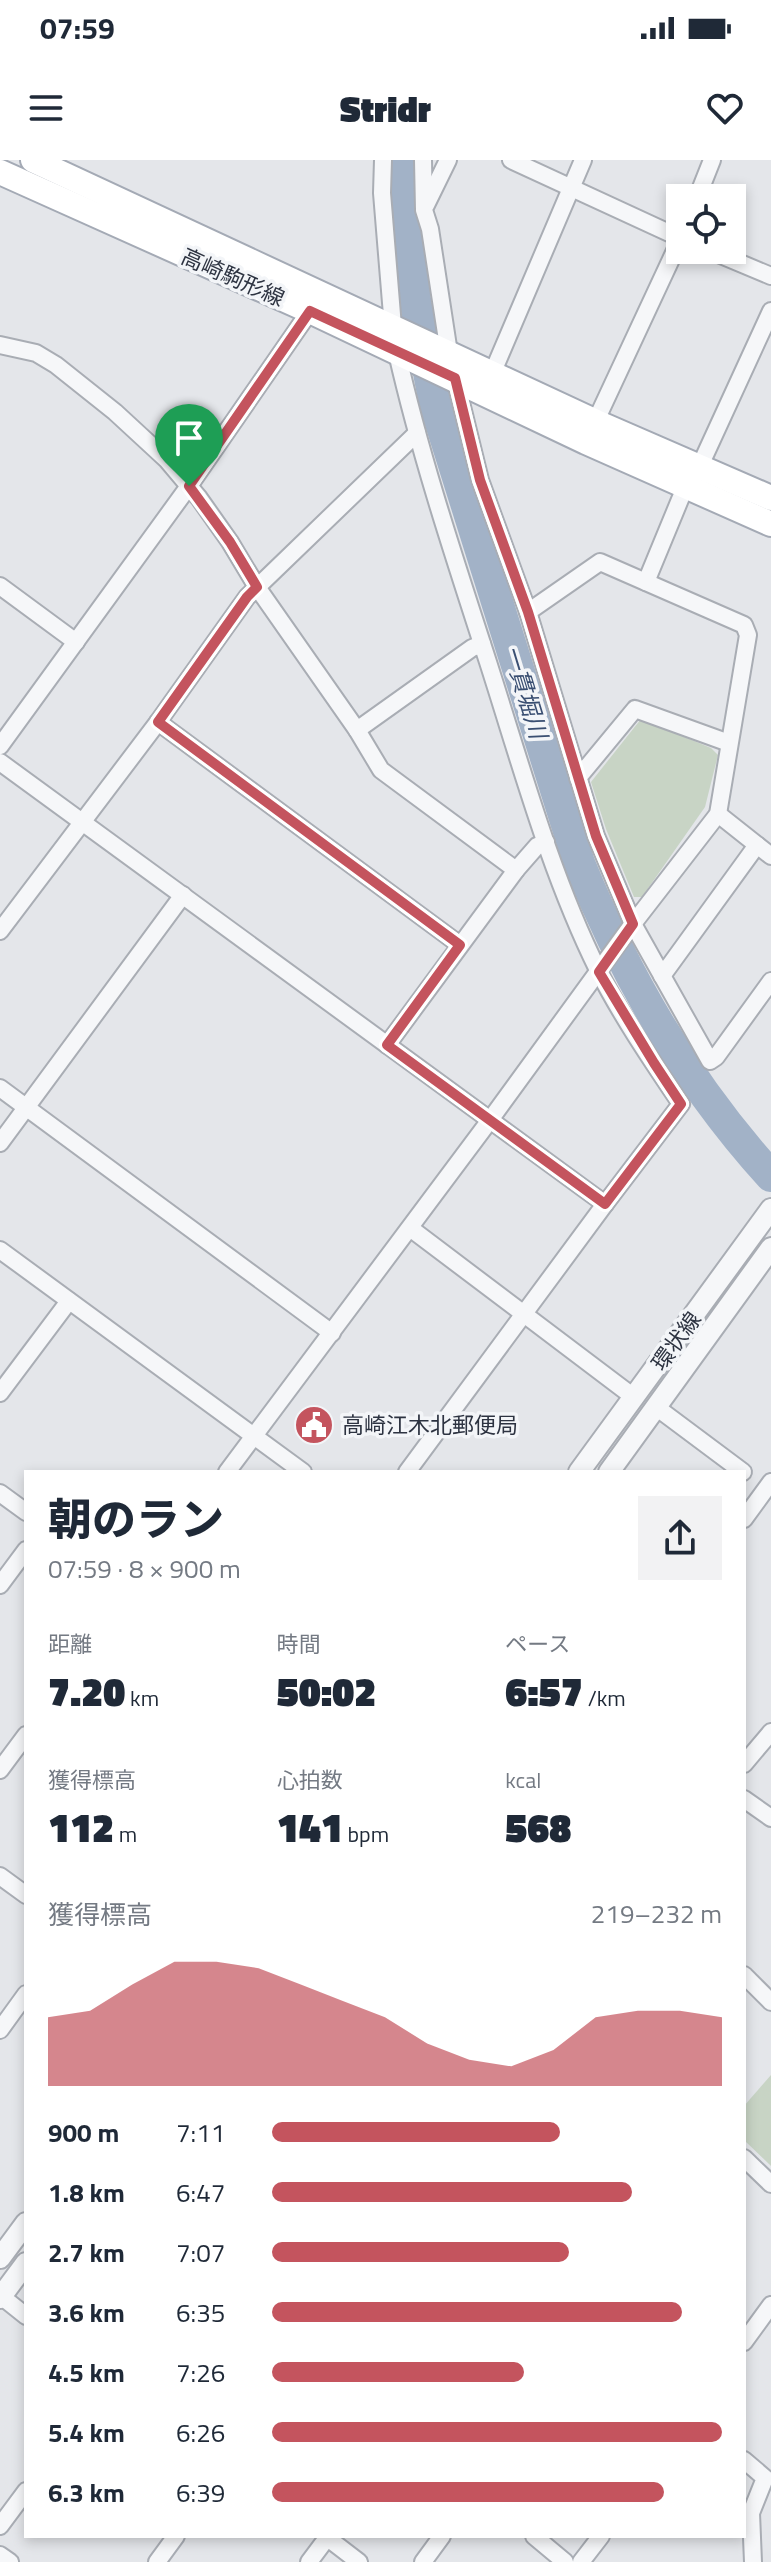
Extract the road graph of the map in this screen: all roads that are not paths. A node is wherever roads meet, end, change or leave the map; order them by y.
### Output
1 (33, 160) edge
2 (383, 160) edge
3 (423, 160) edge
4 (448, 160) edge
5 (511, 160) edge
6 (583, 160) edge
7 (712, 160) edge
8 (0, 172) edge
9 (703, 184) edge
10 (571, 187) junction
11 (424, 210) junction
12 (666, 232) edge
13 (668, 264) edge
14 (742, 264) edge
15 (771, 276) edge
16 (310, 311) junction
17 (771, 311) edge
18 (398, 342) junction
19 (0, 345) edge
20 (450, 365) junction
21 (492, 374) junction
22 (591, 432) junction
23 (417, 433) junction
24 (692, 476) junction
25 (189, 486) junction
26 (771, 498) edge
27 (771, 524) edge
28 (646, 582) junction
29 (0, 586) edge
30 (257, 587) junction
31 (528, 612) junction
32 (76, 642) junction
33 (482, 644) junction
34 (158, 722) junction
35 (357, 730) junction
36 (729, 743) junction
37 (0, 746) edge
38 (0, 762) edge
39 (578, 778) junction
40 (718, 814) junction
41 (84, 821) junction
42 (546, 842) junction
43 (766, 849) edge
44 (516, 870) junction
45 (183, 895) junction
46 (633, 924) junction
47 (0, 931) edge
48 (460, 945) junction
49 (600, 971) junction
50 (662, 976) junction
51 (771, 981) edge
52 (387, 1045) junction
53 (0, 1088) edge
54 (27, 1108) junction
55 (490, 1120) junction
56 (0, 1143) edge
57 (605, 1204) junction
58 (771, 1209) edge
59 (410, 1228) junction
60 (771, 1248) edge
61 (0, 1250) edge
62 (69, 1301) junction
63 (524, 1314) junction
64 (332, 1333) junction
65 (0, 1393) edge
66 (635, 1398) junction
67 (656, 1407) junction
68 (255, 1437) junction
69 (229, 1470) edge
70 (300, 1470) edge
71 (408, 1470) edge
72 (581, 1470) edge
73 (610, 1470) edge
74 (741, 1470) edge
75 (746, 1473) edge
76 (769, 1488) edge
77 (0, 1493) edge
78 (24, 1511) edge
79 (746, 1517) edge
80 (24, 1553) edge
81 (0, 1585) edge
82 (771, 1732) edge
83 (24, 1738) edge
84 (746, 1762) edge
85 (0, 1770) edge
86 (746, 1800) edge
87 (771, 1818) edge
88 (0, 1876) edge
89 (24, 1894) edge
90 (746, 1977) edge
91 (24, 1997) edge
92 (771, 2002) edge
93 (0, 2030) edge
94 (746, 2160) edge
95 (771, 2184) edge
96 (24, 2226) edge
97 (0, 2258) edge
98 (24, 2266) edge
99 (0, 2297) edge
100 (771, 2305) edge
101 (24, 2315) edge
102 (750, 2320) edge
103 (746, 2462) edge
104 (24, 2494) edge
105 (0, 2526) edge
106 (175, 2538) edge
107 (325, 2538) edge
108 (327, 2538) edge
109 (441, 2538) edge
110 (536, 2538) edge
111 (599, 2538) edge
112 (0, 2555) edge
113 (10, 2562) edge
114 (157, 2562) edge
115 (309, 2562) edge
116 (359, 2562) edge
117 (423, 2562) edge
118 (565, 2562) edge
119 (581, 2562) edge
120 (753, 2562) edge

1 - 18 main road, 高崎駒形線
2 - 18 street
3 - 11 street
4 - 11 street
5 - 10 street
6 - 10 street
7 - 9 street
8 - 16 main road, 高崎駒形線
10 - 12 street
10 - 21 street
11 - 20 street
13 - 22 street
14 - 15 street
16 - 18 main road, 高崎駒形線
16 - 25 street
17 - 24 street
18 - 20 main road, 高崎駒形線
18 - 23 street
19 - 25 street
20 - 21 main road, 高崎駒形線
20 - 22 main road, 高崎駒形線
20 - 31 street
21 - 22 main road, 高崎駒形線
22 - 24 main road, 高崎駒形線
23 - 30 street
23 - 33 street
24 - 26 main road, 高崎駒形線
24 - 27 main road, 高崎駒形線
24 - 28 street
25 - 30 street
25 - 32 street
28 - 31 street
28 - 36 street
29 - 32 street
30 - 34 street
30 - 35 street
31 - 39 street
32 - 37 street
33 - 35 street
33 - 42 street
34 - 41 street
34 - 48 street
35 - 44 street
36 - 39 street
36 - 40 street
38 - 41 street
39 - 46 street
40 - 43 street
40 - 46 street
41 - 45 street
41 - 47 street
42 - 44 street
42 - 49 street
43 - 50 street
44 - 48 street
45 - 52 street
45 - 54 street
46 - 49 street
46 - 50 street
48 - 52 street
49 - 55 street
49 - 57 street
50 - 51 street
52 - 55 street
53 - 54 street
54 - 56 street
54 - 64 street
55 - 57 street
55 - 59 street
57 - 63 street
58 - 66 street, 環状線
59 - 63 street
59 - 64 street
60 - 67 street, 環状線
61 - 62 street
62 - 65 street
62 - 68 street
63 - 66 street
63 - 71 street
64 - 68 street
66 - 72 street, 環状線
67 - 73 street, 環状線
67 - 74 street
68 - 69 street
68 - 70 street
75 - 76 street
76 - 79 street
77 - 78 street
80 - 81 street
82 - 84 street
83 - 85 street
86 - 87 street
88 - 89 street
90 - 92 street
91 - 93 street
94 - 95 street
96 - 97 street
98 - 99 street
99 - 101 street
100 - 102 street
103 - 120 street
104 - 105 street
106 - 114 street
107 - 115 street
108 - 116 street
109 - 117 street
110 - 118 street
111 - 119 street
112 - 113 street

